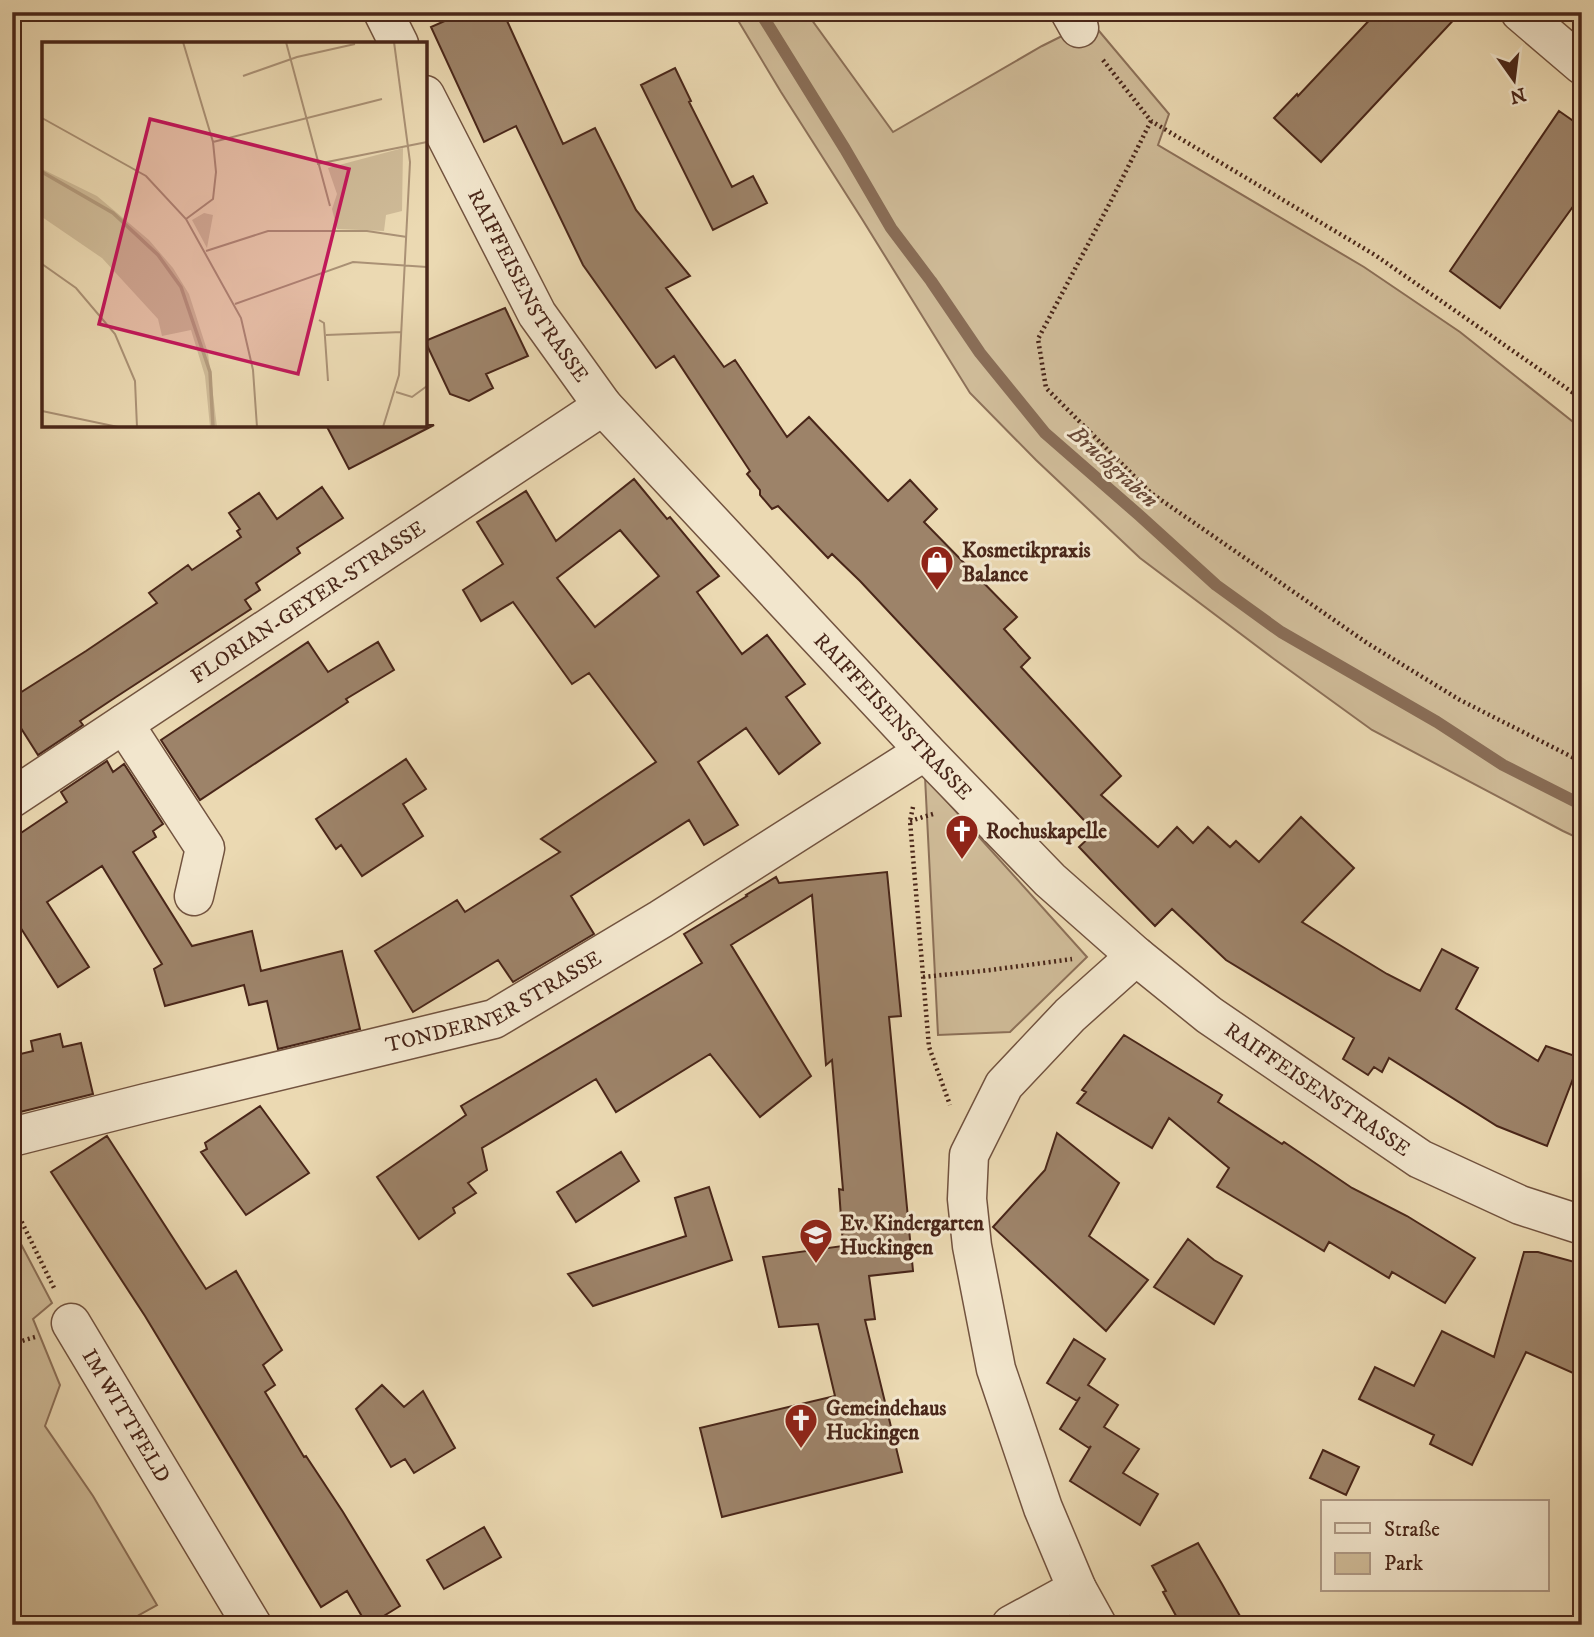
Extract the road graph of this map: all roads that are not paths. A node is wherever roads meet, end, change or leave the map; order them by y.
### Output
1 (383, 12) edge
2 (1520, 12) edge
3 (398, 42) edge
4 (1582, 65) edge
5 (427, 99) edge
6 (603, 406) junction
7 (124, 724) junction
8 (925, 751) junction
9 (12, 797) edge
10 (194, 897) dead end
11 (1136, 956) junction
12 (12, 1137) edge
13 (1582, 1225) edge
14 (71, 1323) road end
15 (1077, 1589) junction
16 (242, 1621) edge
17 (1012, 1625) edge
18 (1097, 1625) edge

1 - 3 street
2 - 4 street
5 - 6 street, RAIFFEISENSTRASSE
6 - 7 street, FLORIAN-GEYER-STRASSE
6 - 8 street, RAIFFEISENSTRASSE
7 - 9 street, FLORIAN-GEYER-STRASSE
7 - 10 street
8 - 11 street, RAIFFEISENSTRASSE
8 - 12 street, TONDERNER STRASSE
11 - 13 street, RAIFFEISENSTRASSE
11 - 15 street
14 - 16 street, IM WITTFELD
15 - 17 street
15 - 18 street

